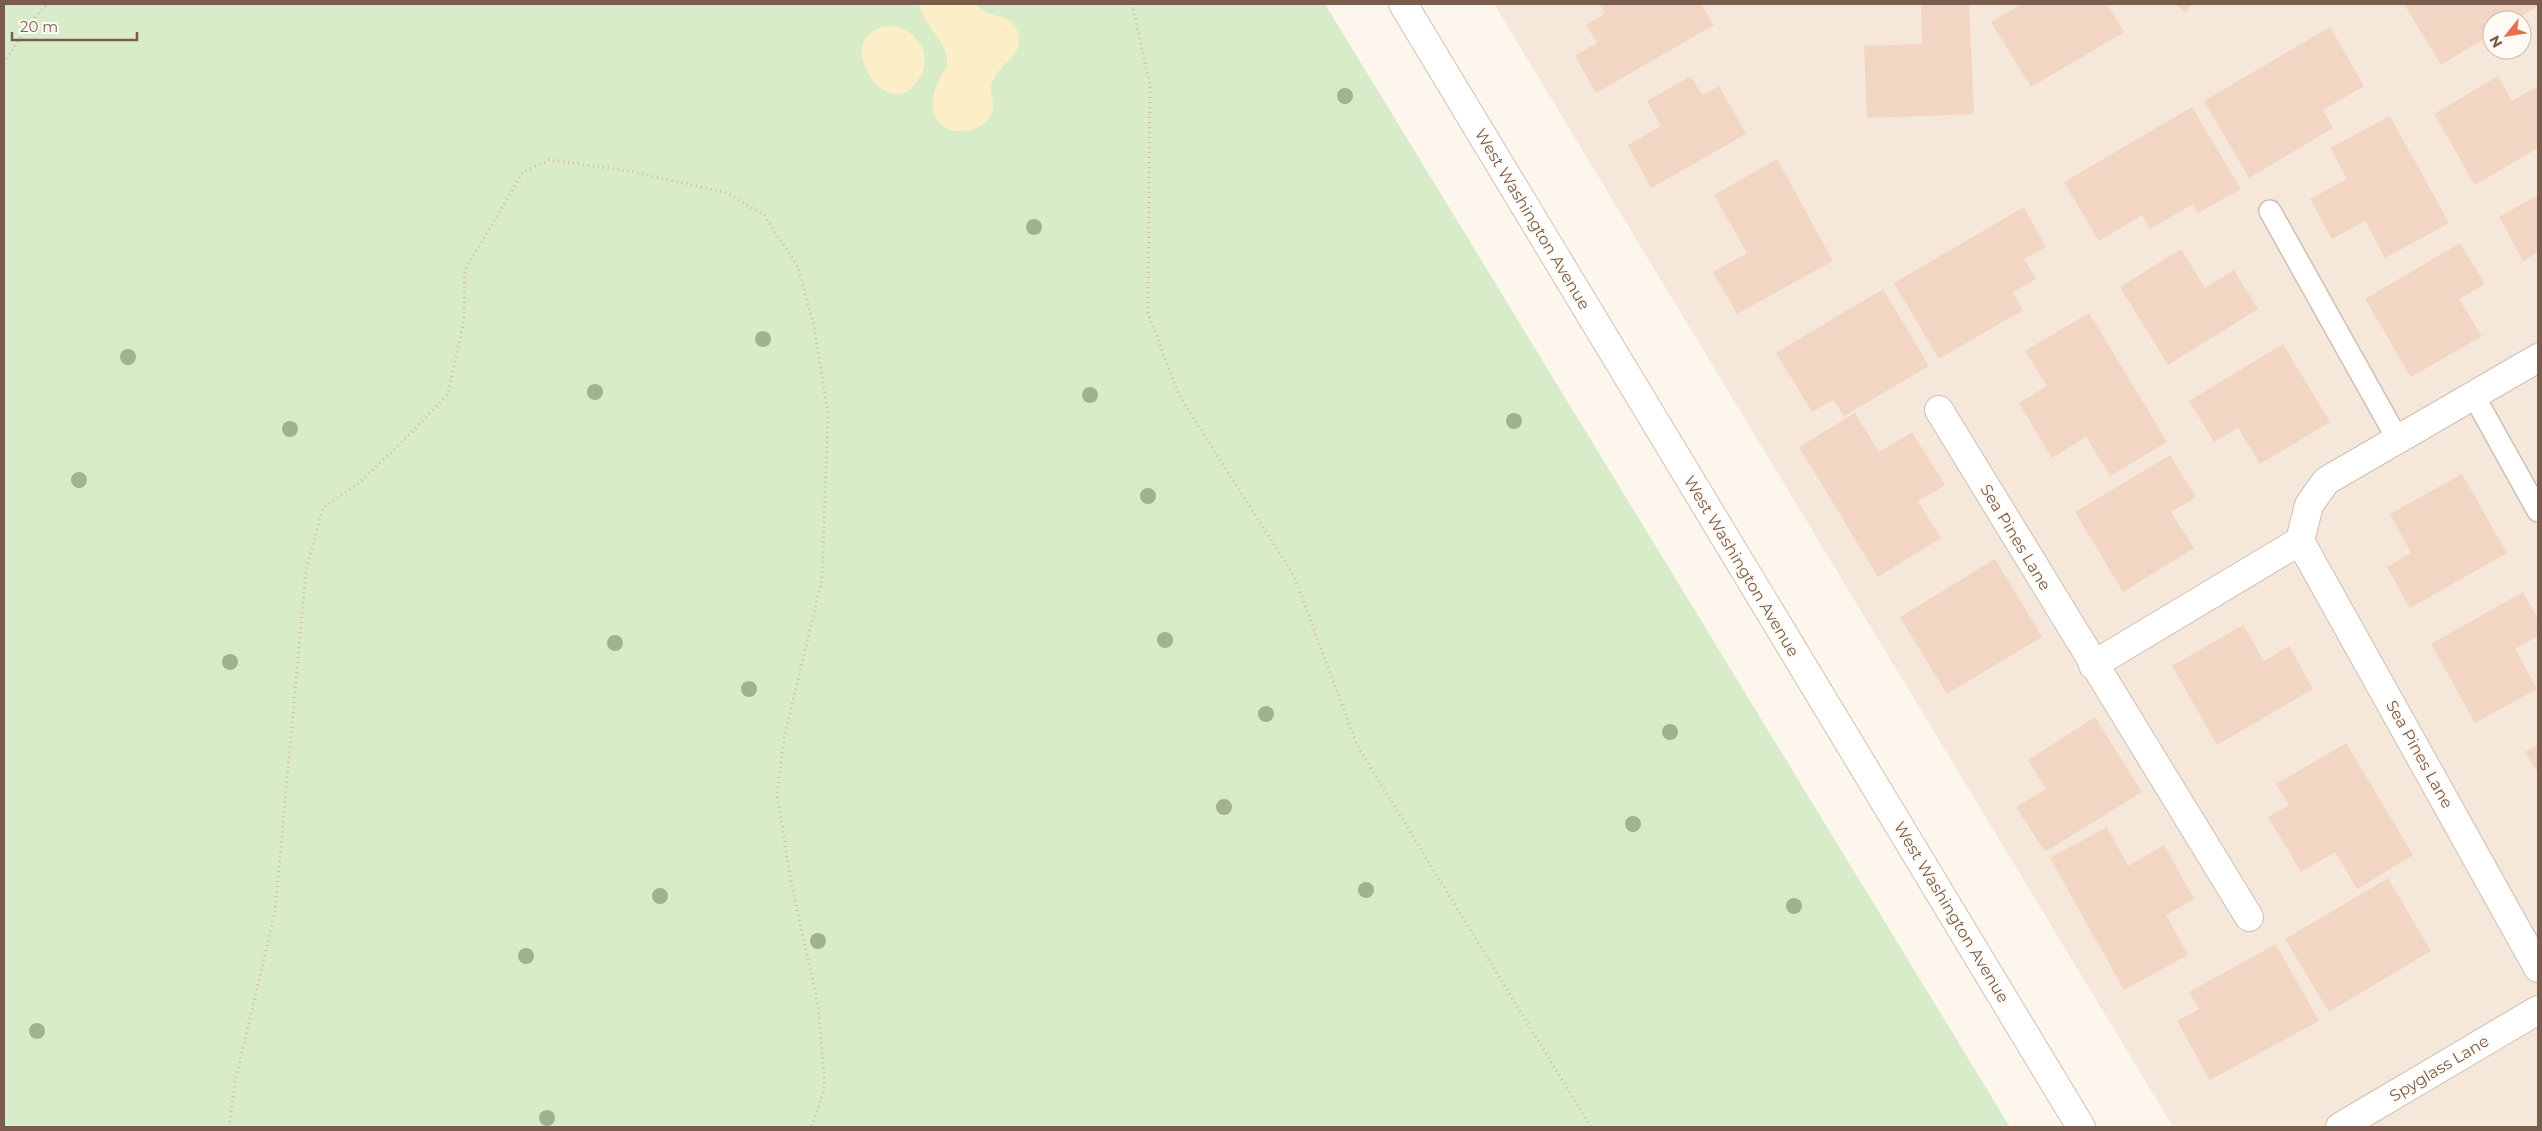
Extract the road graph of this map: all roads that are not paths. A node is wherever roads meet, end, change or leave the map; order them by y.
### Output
1 (1403, 4) edge
2 (2270, 211) dead end
3 (2538, 358) edge
4 (2474, 396) junction
5 (1939, 410) dead end
6 (2398, 440) junction
7 (2538, 511) edge
8 (2300, 541) junction
9 (2093, 665) junction
10 (2249, 917) dead end
11 (2538, 968) edge
12 (2538, 1010) edge
13 (2082, 1127) edge
14 (2340, 1127) edge

1 - 13 street, West Washington Avenue
2 - 6 lane
3 - 4 street
4 - 6 street
4 - 7 lane
5 - 9 street, Sea Pines Lane
6 - 8 street
8 - 9 street
8 - 11 street, Sea Pines Lane
9 - 10 street, Sea Pines Lane
12 - 14 street, Spyglass Lane

